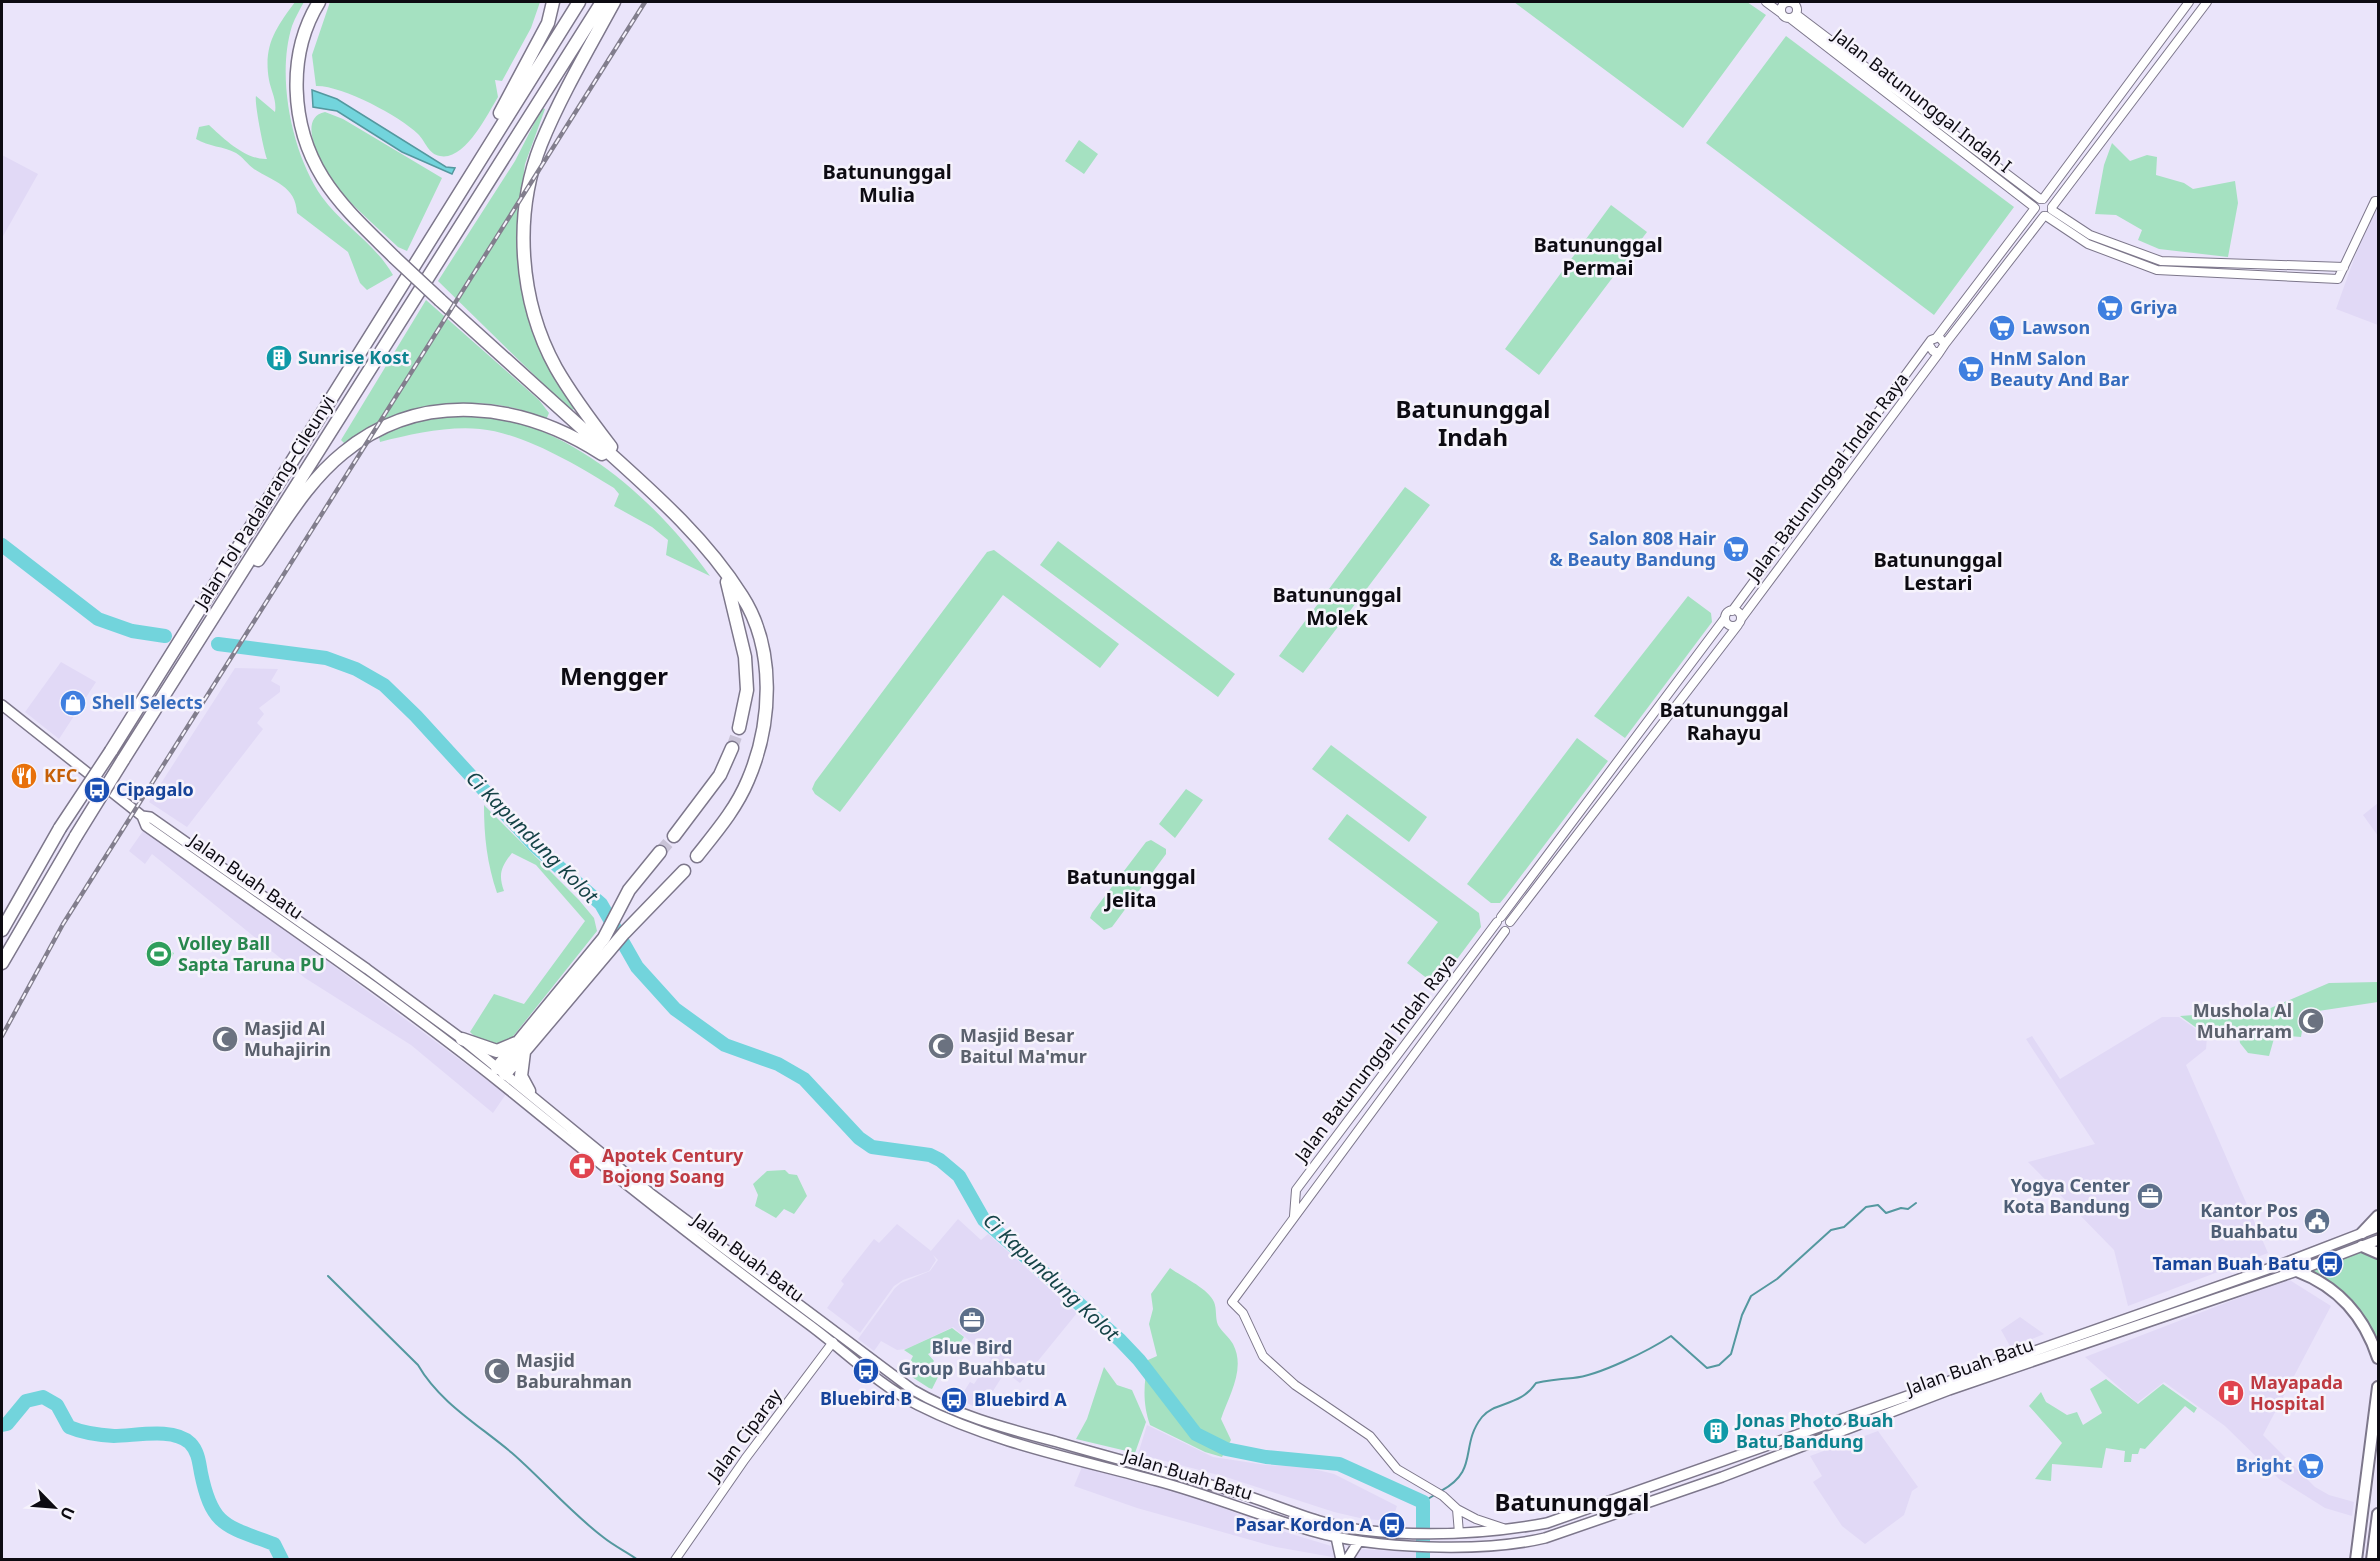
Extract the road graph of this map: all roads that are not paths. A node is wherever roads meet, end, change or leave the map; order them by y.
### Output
1 (319, 2) edge
2 (553, 2) edge
3 (579, 2) edge
4 (602, 2) edge
5 (614, 2) edge
6 (1766, 2) edge
7 (2189, 2) edge
8 (2207, 2) edge
9 (1781, 3) edge
10 (1781, 13) junction
11 (1794, 17) junction
12 (2042, 199) junction
13 (2379, 201) edge
14 (2034, 208) junction
15 (448, 209) junction
16 (2049, 212) junction
17 (2344, 267) junction
18 (1937, 337) junction
19 (1945, 344) junction
20 (1929, 345) junction
21 (1939, 353) junction
22 (633, 474) junction
23 (725, 573) junction
24 (1732, 610) junction
25 (1725, 618) junction
26 (1740, 622) junction
27 (159, 702) junction
28 (2, 705) edge
29 (739, 728) tunnel mouth
30 (732, 748) tunnel mouth
31 (142, 816) junction
32 (674, 836) tunnel mouth
33 (660, 852) tunnel mouth
34 (697, 856) dead end
35 (684, 872) dead end
36 (1499, 919) junction
37 (1510, 922) junction
38 (2, 930) edge
39 (1505, 930) junction
40 (2, 963) edge
41 (462, 1039) junction
42 (521, 1046) junction
43 (498, 1074) junction
44 (529, 1091) junction
45 (623, 1176) junction
46 (2379, 1216) edge
47 (1294, 1218) junction
48 (2379, 1227) edge
49 (2361, 1233) junction
50 (2379, 1240) edge
51 (2362, 1246) junction
52 (2379, 1253) edge
53 (2297, 1271) junction
54 (2118, 1327) junction
55 (833, 1342) junction
56 (2379, 1358) edge
57 (2379, 1386) edge
58 (1012, 1430) junction
59 (1030, 1436) junction
60 (1010, 1441) junction
61 (1027, 1446) junction
62 (1717, 1464) junction
63 (1722, 1477) junction
64 (1457, 1509) junction
65 (2379, 1514) edge
66 (1509, 1530) junction
67 (1457, 1533) junction
68 (1336, 1537) junction
69 (1359, 1541) junction
70 (675, 1560) edge
71 (1341, 1560) edge
72 (1347, 1560) edge
73 (2356, 1560) edge
74 (2372, 1560) edge

1 - 22 highway, bridge
2 - 15 highway
3 - 15 highway, Jalan Tol Padalarang–Cileunyi
4 - 27 highway, Jalan Tol Padalarang–Cileunyi
5 - 22 highway
6 - 10 street
7 - 12 street
8 - 16 street
9 - 10 street
9 - 11 street
10 - 11 street
11 - 12 street, Jalan Batununggal Indah I
11 - 14 street, Jalan Batununggal Indah I
12 - 14 street
12 - 16 street, Jalan Batununggal Indah I
13 - 17 street
14 - 16 street, Jalan Batununggal Indah I
14 - 18 street
15 - 38 highway, Jalan Tol Padalarang–Cileunyi, bridge
16 - 17 street
16 - 17 street
16 - 19 street
18 - 19 street
18 - 20 street
19 - 21 street
20 - 21 street
20 - 24 street, Jalan Batununggal Indah Raya
21 - 26 street, Jalan Batununggal Indah Raya
22 - 23 highway
22 - 27 highway
23 - 29 highway
23 - 34 highway
24 - 25 street, Jalan Batununggal Indah Raya
24 - 26 street
25 - 26 street
25 - 36 street, Jalan Batununggal Indah Raya
26 - 37 street, Jalan Batununggal Indah Raya
27 - 40 highway, Jalan Tol Padalarang–Cileunyi, bridge
28 - 31 main road, Jalan Buah Batu
30 - 32 highway
31 - 41 main road, Jalan Buah Batu
31 - 43 main road, Jalan Buah Batu
33 - 42 highway
35 - 42 highway
36 - 37 street
36 - 39 street
36 - 47 street, Jalan Batununggal Indah Raya
37 - 39 street, Jalan Batununggal Indah Raya
39 - 47 street, Jalan Batununggal Indah Raya
41 - 42 highway
41 - 43 main road, Jalan Buah Batu
42 - 43 highway
42 - 44 highway
43 - 44 main road, Jalan Buah Batu
43 - 45 main road, Jalan Buah Batu
44 - 45 main road, Jalan Buah Batu
45 - 55 main road, Jalan Buah Batu
45 - 58 main road, Jalan Buah Batu
46 - 49 highway
47 - 64 street, Jalan Batununggal Indah Raya
48 - 49 main road, Jalan Buah Batu
49 - 54 main road, Jalan Buah Batu
50 - 51 main road, Jalan Buah Batu
51 - 52 highway
51 - 53 main road, Jalan Buah Batu
53 - 54 main road, Jalan Buah Batu
53 - 56 highway
54 - 62 main road, Jalan Buah Batu
54 - 63 main road, Jalan Buah Batu
55 - 60 main road, Jalan Buah Batu
55 - 70 street, Jalan Ciparay
57 - 73 highway
58 - 59 main road, Jalan Buah Batu
58 - 60 main road
59 - 61 main road
59 - 67 main road, Jalan Buah Batu
60 - 61 main road, Jalan Buah Batu
61 - 68 main road, Jalan Buah Batu
62 - 63 main road
62 - 66 main road, Jalan Buah Batu
63 - 69 main road, Jalan Buah Batu
64 - 66 street
64 - 67 street
65 - 74 highway
66 - 67 main road, Jalan Buah Batu
68 - 69 main road, Jalan Buah Batu
68 - 71 main road
69 - 72 main road

